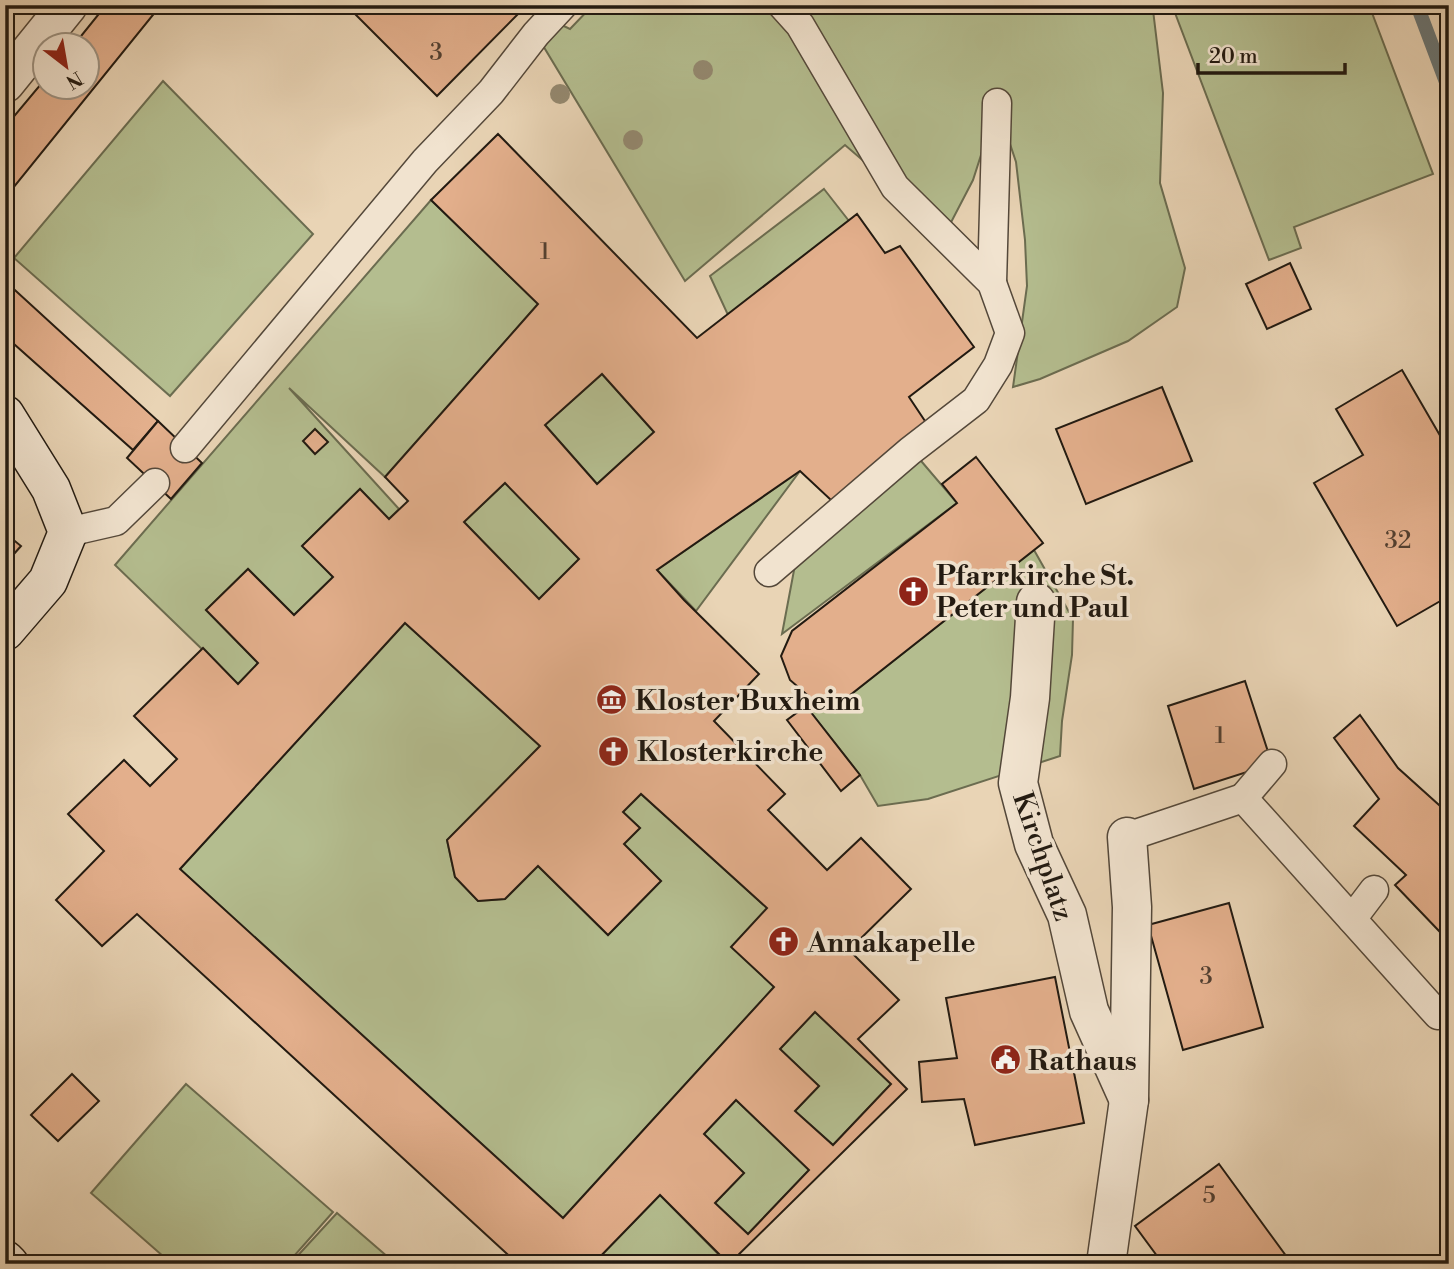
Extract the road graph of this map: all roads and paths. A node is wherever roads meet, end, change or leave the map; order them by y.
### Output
1 (68, 5) edge
2 (563, 5) edge
3 (782, 5) edge
4 (5, 82) edge
5 (997, 103) dead end
6 (992, 283) junction
7 (5, 415) edge
8 (185, 448) dead end
9 (155, 483) dead end
10 (68, 532) junction
11 (769, 572) dead end
12 (1036, 601) dead end
13 (5, 631) edge
14 (1272, 764) dead end
15 (1243, 798) junction
16 (1127, 837) joint
17 (1374, 890) dead end
18 (1352, 919) junction
19 (1438, 1015) dead end
20 (1129, 1100) junction
21 (5, 1260) edge
22 (9, 1264) edge
23 (1106, 1264) edge

1 - 4 street
2 - 8 lane
3 - 6 lane
5 - 6 lane
6 - 11 lane
7 - 10 street
9 - 10 lane
10 - 13 street
12 - 20 street, Kirchplatz
14 - 15 lane
15 - 16 lane
15 - 18 lane
16 - 20 street
17 - 18 lane
18 - 19 lane
20 - 23 street
21 - 22 street

